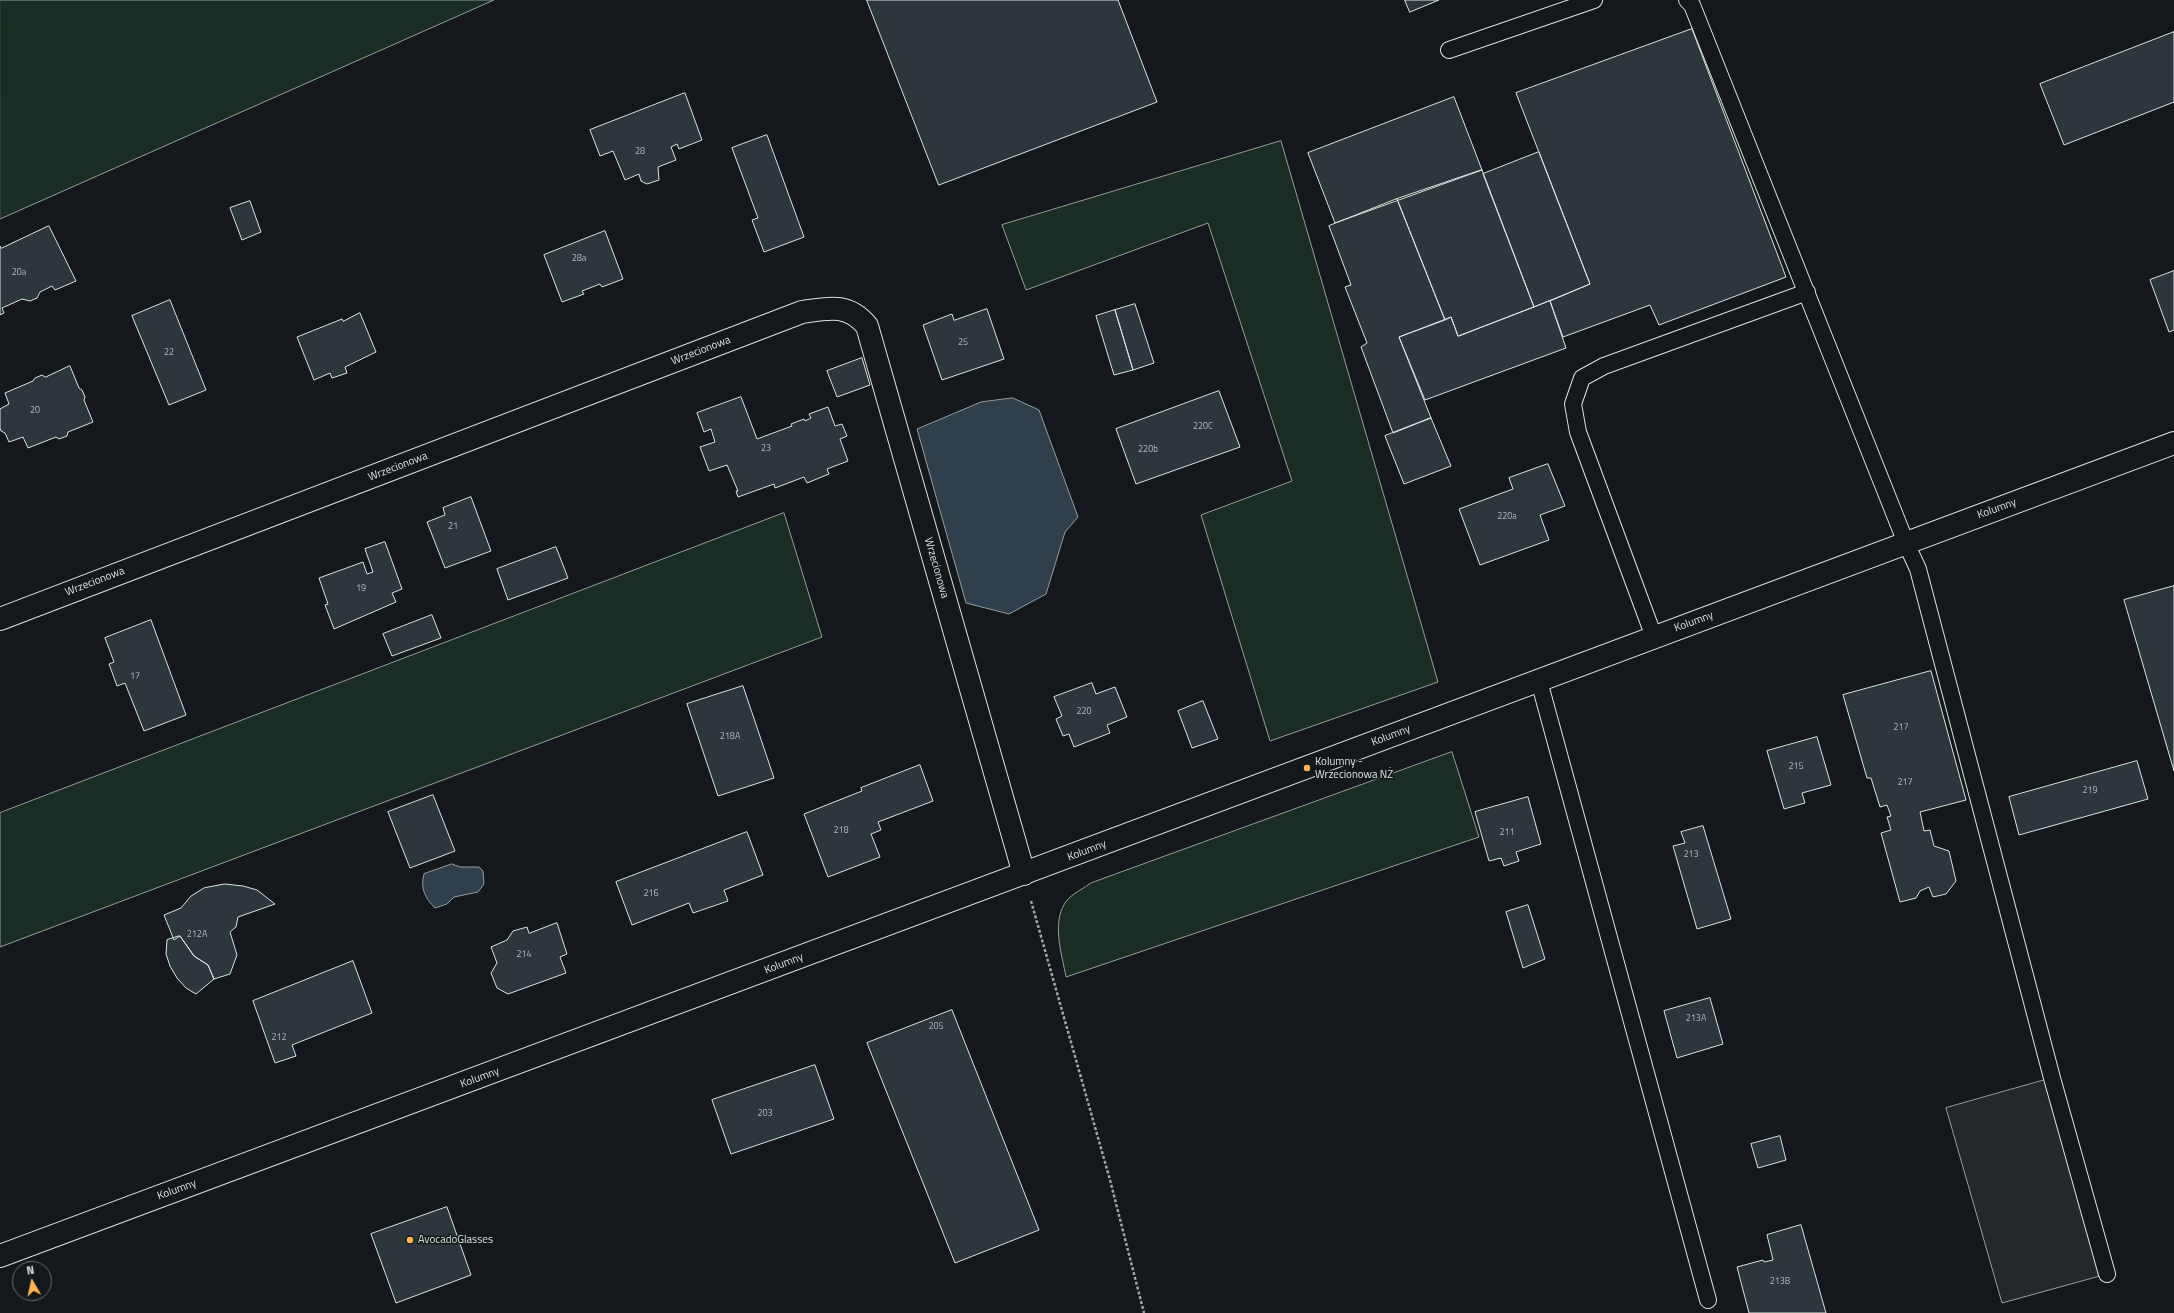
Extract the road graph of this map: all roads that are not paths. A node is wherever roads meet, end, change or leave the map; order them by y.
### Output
1 (1594, 0) edge
2 (1687, 0) edge
3 (1449, 50) dead end
4 (1807, 292) junction
5 (2174, 443) edge
6 (1906, 543) junction
7 (0, 619) edge
8 (1654, 637) junction
9 (1539, 681) junction
10 (1024, 874) junction
11 (0, 1256) edge
12 (2107, 1274) dead end
13 (1708, 1300) dead end

1 - 3 lane
2 - 4 lane
4 - 6 lane
4 - 8 lane
5 - 6 street, Kolumny
6 - 8 street, Kolumny
6 - 12 lane
7 - 10 street, Wrzecionowa
8 - 9 street, Kolumny
9 - 10 street, Kolumny
9 - 13 lane
10 - 11 street, Kolumny

